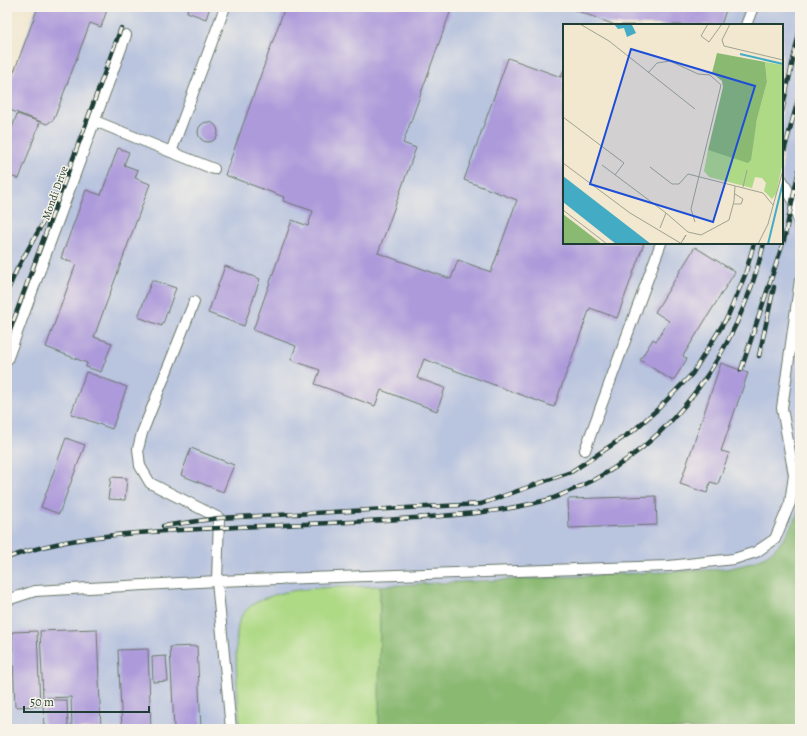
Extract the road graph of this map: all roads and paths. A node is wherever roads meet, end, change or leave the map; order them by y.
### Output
1 (225, 7) edge
2 (753, 7) edge
3 (746, 24) edge
4 (126, 35) dead end
5 (94, 121) junction
6 (171, 152) junction
7 (214, 169) dead end
8 (783, 182) edge
9 (800, 227) edge
10 (661, 244) edge
11 (800, 280) edge
12 (194, 302) dead end
13 (7, 360) edge
14 (585, 450) dead end
15 (217, 581) junction
16 (7, 600) edge
17 (231, 729) edge

1 - 6 lane
2 - 3 lane
4 - 5 lane, Mondi Drive
5 - 6 lane
5 - 13 lane, Mondi Drive
6 - 7 lane
8 - 9 lane
10 - 14 lane
11 - 15 lane
12 - 15 lane
15 - 16 lane
15 - 17 lane

